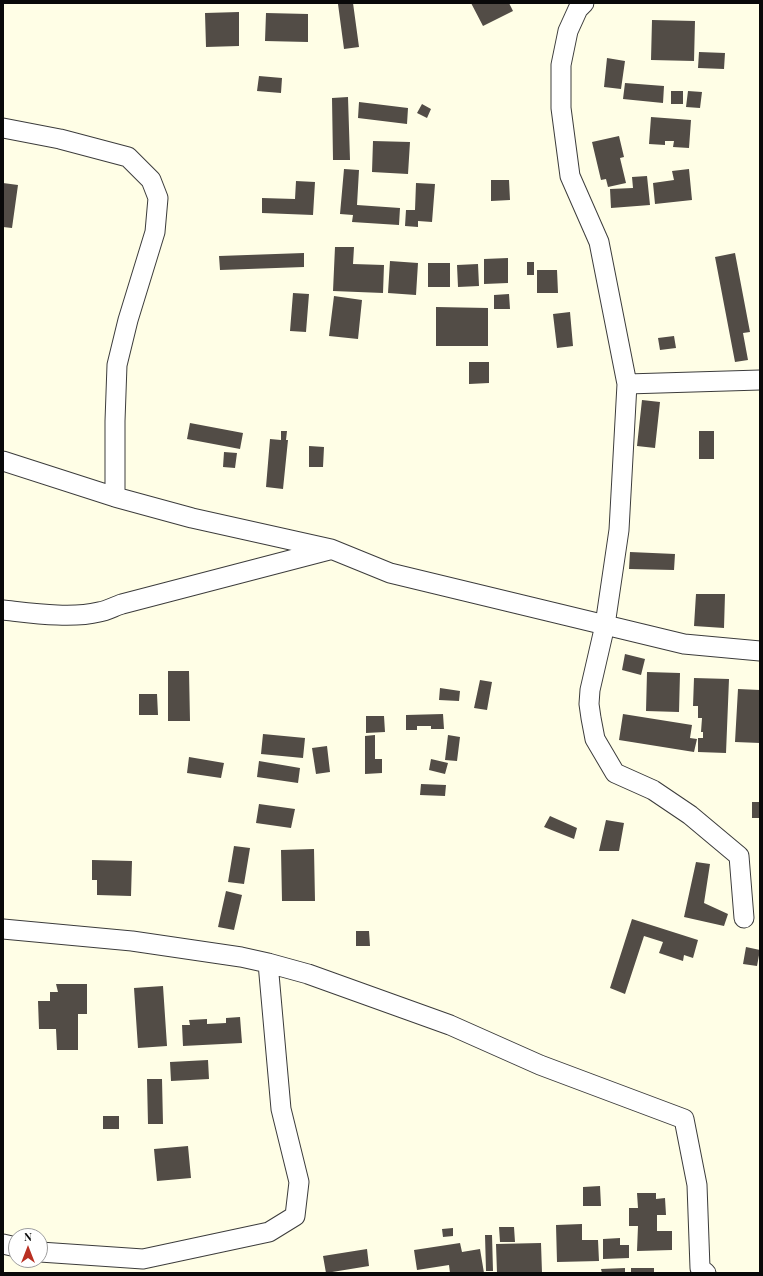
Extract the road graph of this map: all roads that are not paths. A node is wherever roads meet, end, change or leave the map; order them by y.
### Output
1 (584, 3) edge
2 (3, 128) edge
3 (760, 380) edge
4 (627, 384) junction
5 (3, 461) edge
6 (115, 497) junction
7 (331, 550) junction
8 (3, 610) edge
9 (604, 625) junction
10 (760, 651) edge
11 (744, 918) dead end
12 (3, 929) edge
13 (268, 962) junction
14 (48, 1253) edge
15 (706, 1273) edge

1 - 4 street
2 - 6 street
3 - 4 street
4 - 9 street
5 - 6 street
6 - 7 street
7 - 8 street
7 - 9 street
9 - 10 street
9 - 11 street
12 - 13 street
13 - 14 street
13 - 15 street

